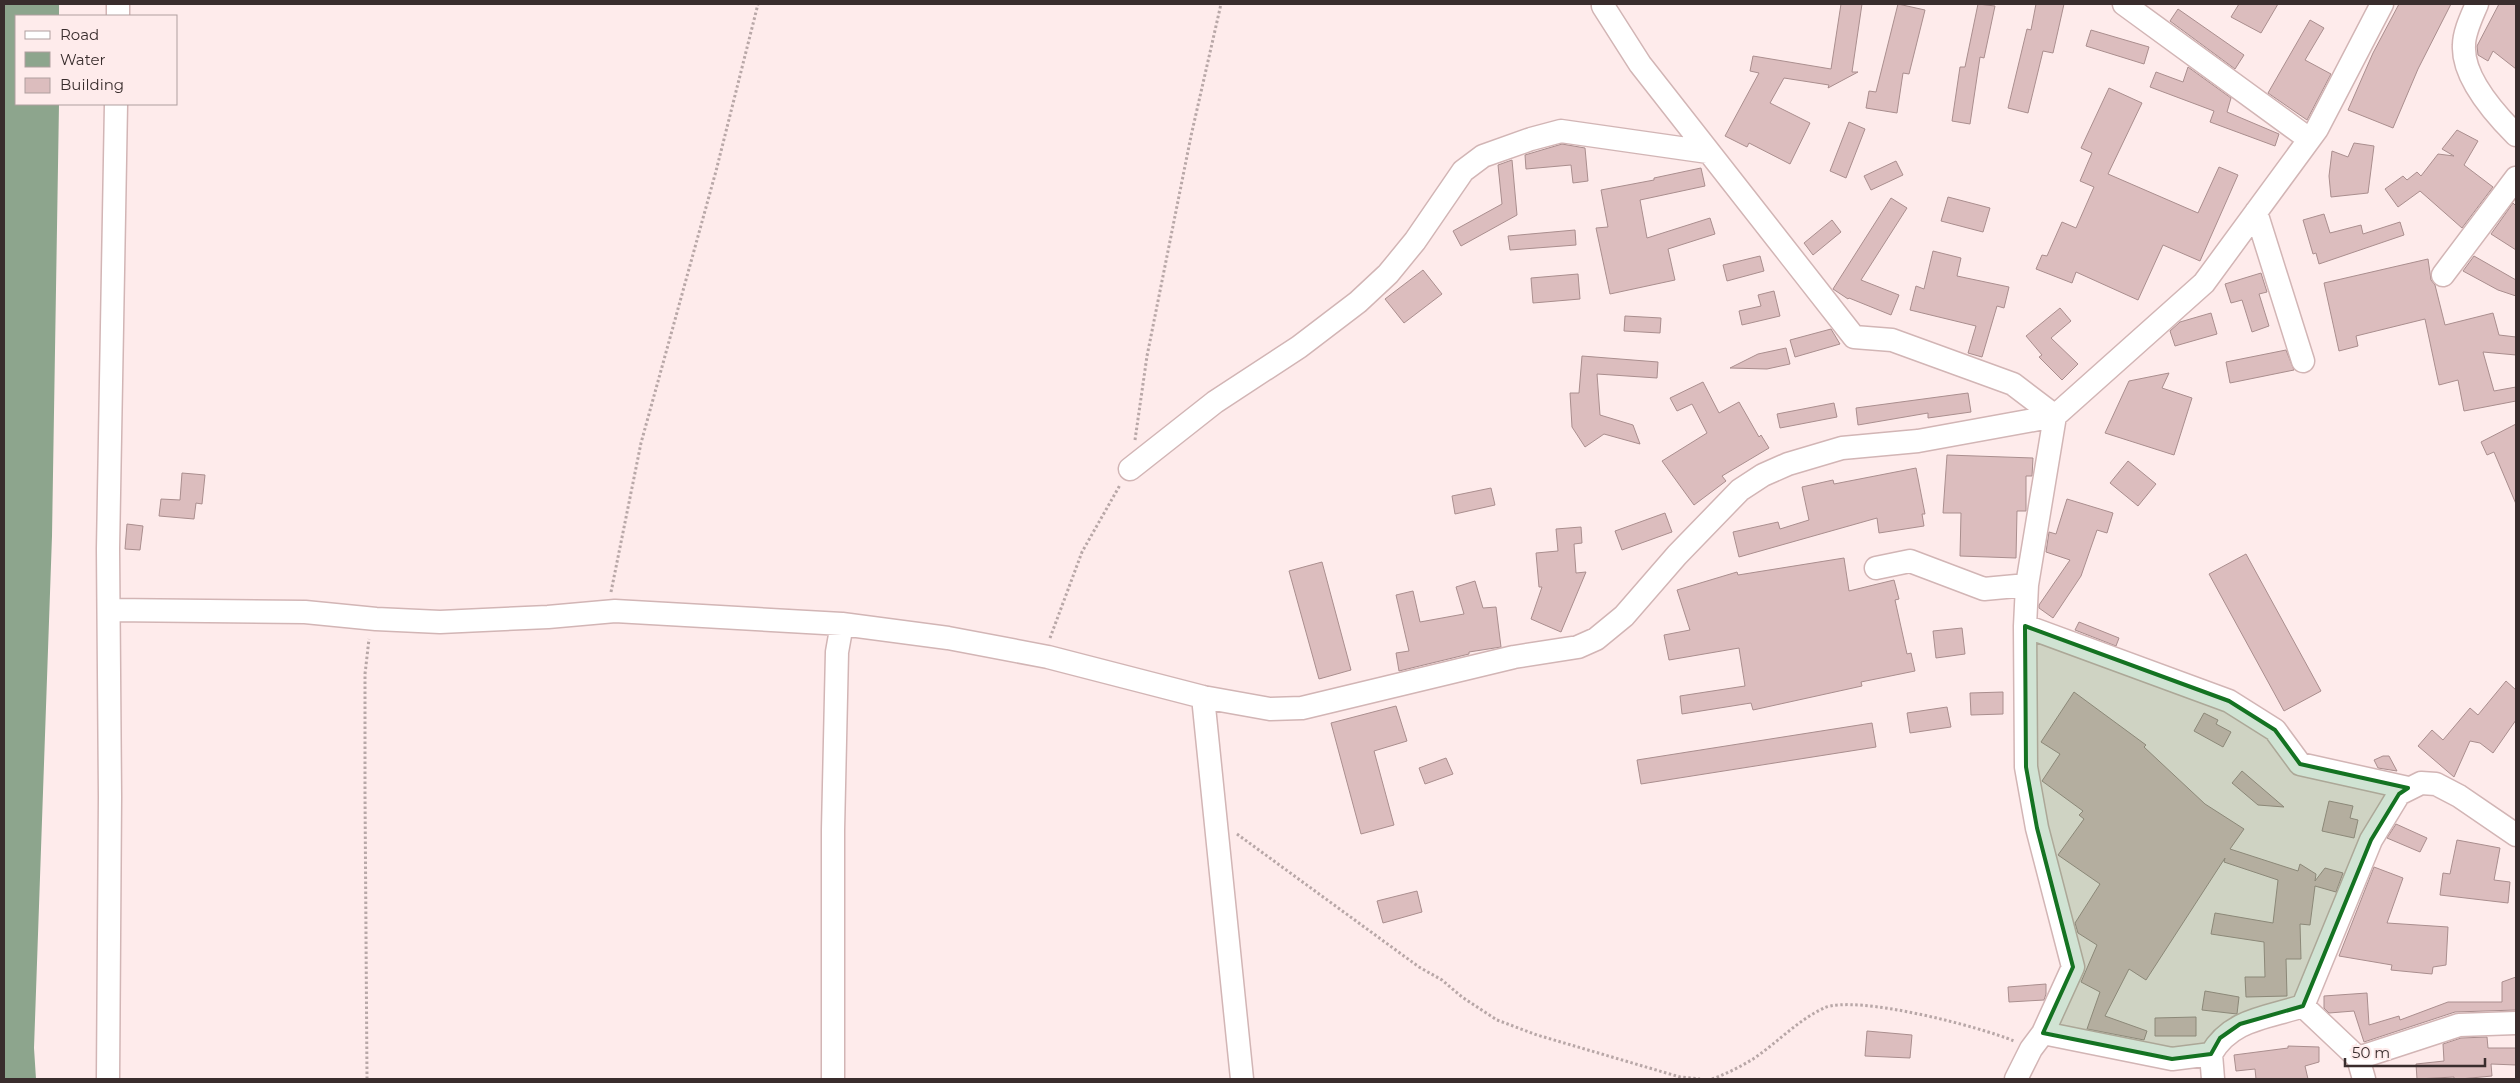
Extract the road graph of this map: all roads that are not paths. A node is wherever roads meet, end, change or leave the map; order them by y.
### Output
1 (1604, 4) edge
2 (2124, 4) edge
3 (2382, 4) edge
4 (2477, 4) edge
5 (116, 105) edge
6 (2516, 135) edge
7 (2309, 139) junction
8 (1708, 152) junction
9 (2516, 178) edge
10 (2256, 212) junction
11 (2443, 275) dead end
12 (2303, 361) dead end
13 (2055, 416) junction
14 (1130, 469) road end
15 (1876, 568) dead end
16 (2027, 585) junction
17 (110, 610) junction
18 (842, 624) junction
19 (2024, 626) junction
20 (1203, 697) junction
21 (2408, 788) junction
22 (2516, 835) edge
23 (2303, 1006) junction
24 (2516, 1023) edge
25 (2037, 1041) junction
26 (2211, 1054) junction
27 (2358, 1058) junction
28 (108, 1079) edge
29 (833, 1079) edge
30 (1242, 1079) edge
31 (2016, 1079) edge
32 (2213, 1079) edge
33 (2364, 1079) edge

1 - 8 street
2 - 7 street
3 - 7 street
4 - 6 street
5 - 17 street
7 - 10 street
8 - 13 street
8 - 14 street
9 - 11 street
10 - 12 street
10 - 13 street
13 - 16 street
13 - 20 street
15 - 16 street
16 - 19 street
17 - 18 street
17 - 28 street
18 - 20 street
18 - 29 street
19 - 21 street
19 - 25 street
20 - 30 street
21 - 22 street
21 - 23 street
23 - 26 street
23 - 27 street
24 - 27 street
25 - 26 street
25 - 31 street
26 - 32 street
27 - 33 street

